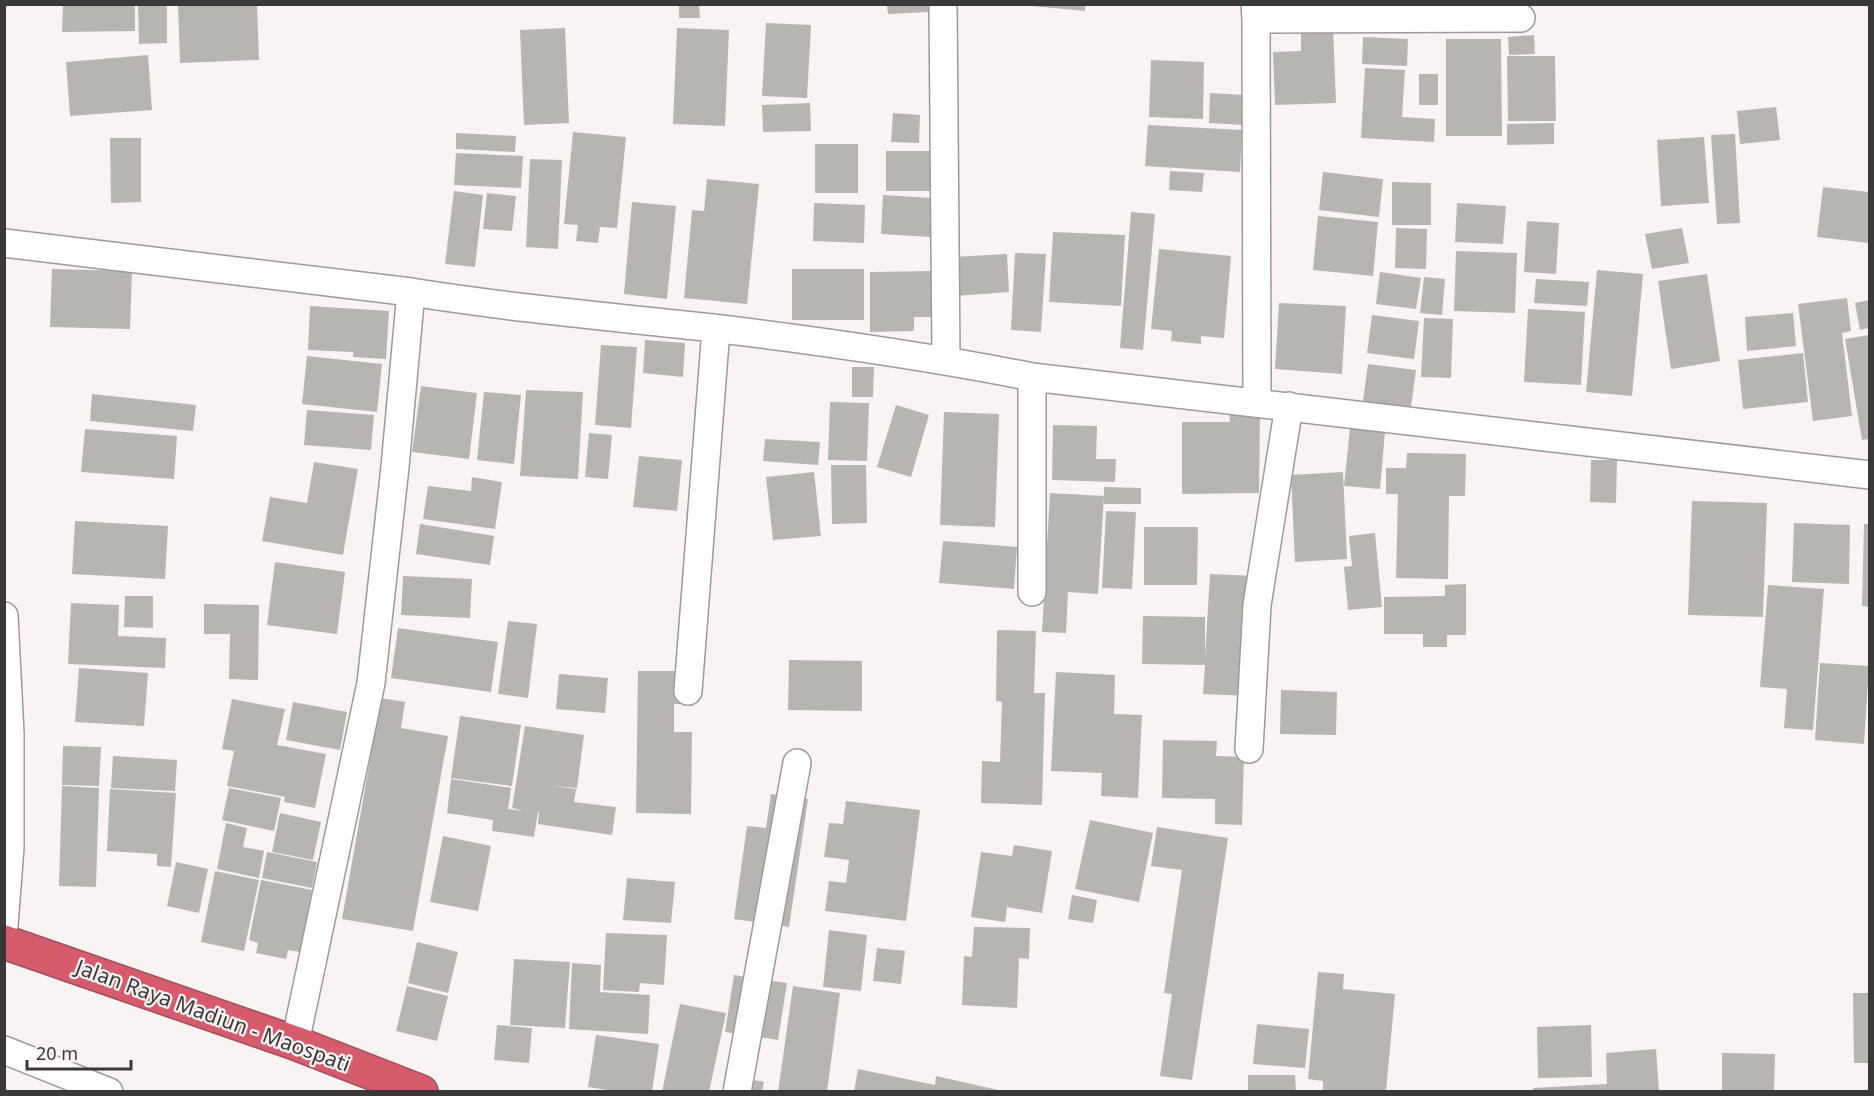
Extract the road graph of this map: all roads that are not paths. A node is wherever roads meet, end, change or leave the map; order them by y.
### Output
1 (943, 4) edge
2 (1256, 12) edge
3 (1521, 18) dead end
4 (4, 243) edge
5 (411, 292) junction
6 (716, 329) junction
7 (946, 360) junction
8 (1032, 377) junction
9 (1257, 402) junction
10 (1289, 406) junction
11 (1869, 475) edge
12 (1032, 592) dead end
13 (4, 616) edge
14 (688, 692) dead end
15 (1250, 748) dead end
16 (797, 763) dead end
17 (4, 926) edge
18 (4, 942) edge
19 (295, 1043) junction
20 (4, 1050) edge
21 (109, 1092) edge
22 (421, 1092) edge
23 (736, 1092) edge

1 - 7 street
2 - 3 street
2 - 9 street
4 - 5 street
5 - 6 street
5 - 19 street
6 - 7 street
6 - 14 street
7 - 8 street
8 - 9 street
8 - 12 street
9 - 10 street
10 - 11 street
10 - 15 street
13 - 17 street
16 - 23 street
18 - 19 highway, Jalan Raya Madiun - Maospati
19 - 22 highway, Jalan Raya Madiun - Maospati
20 - 21 street

